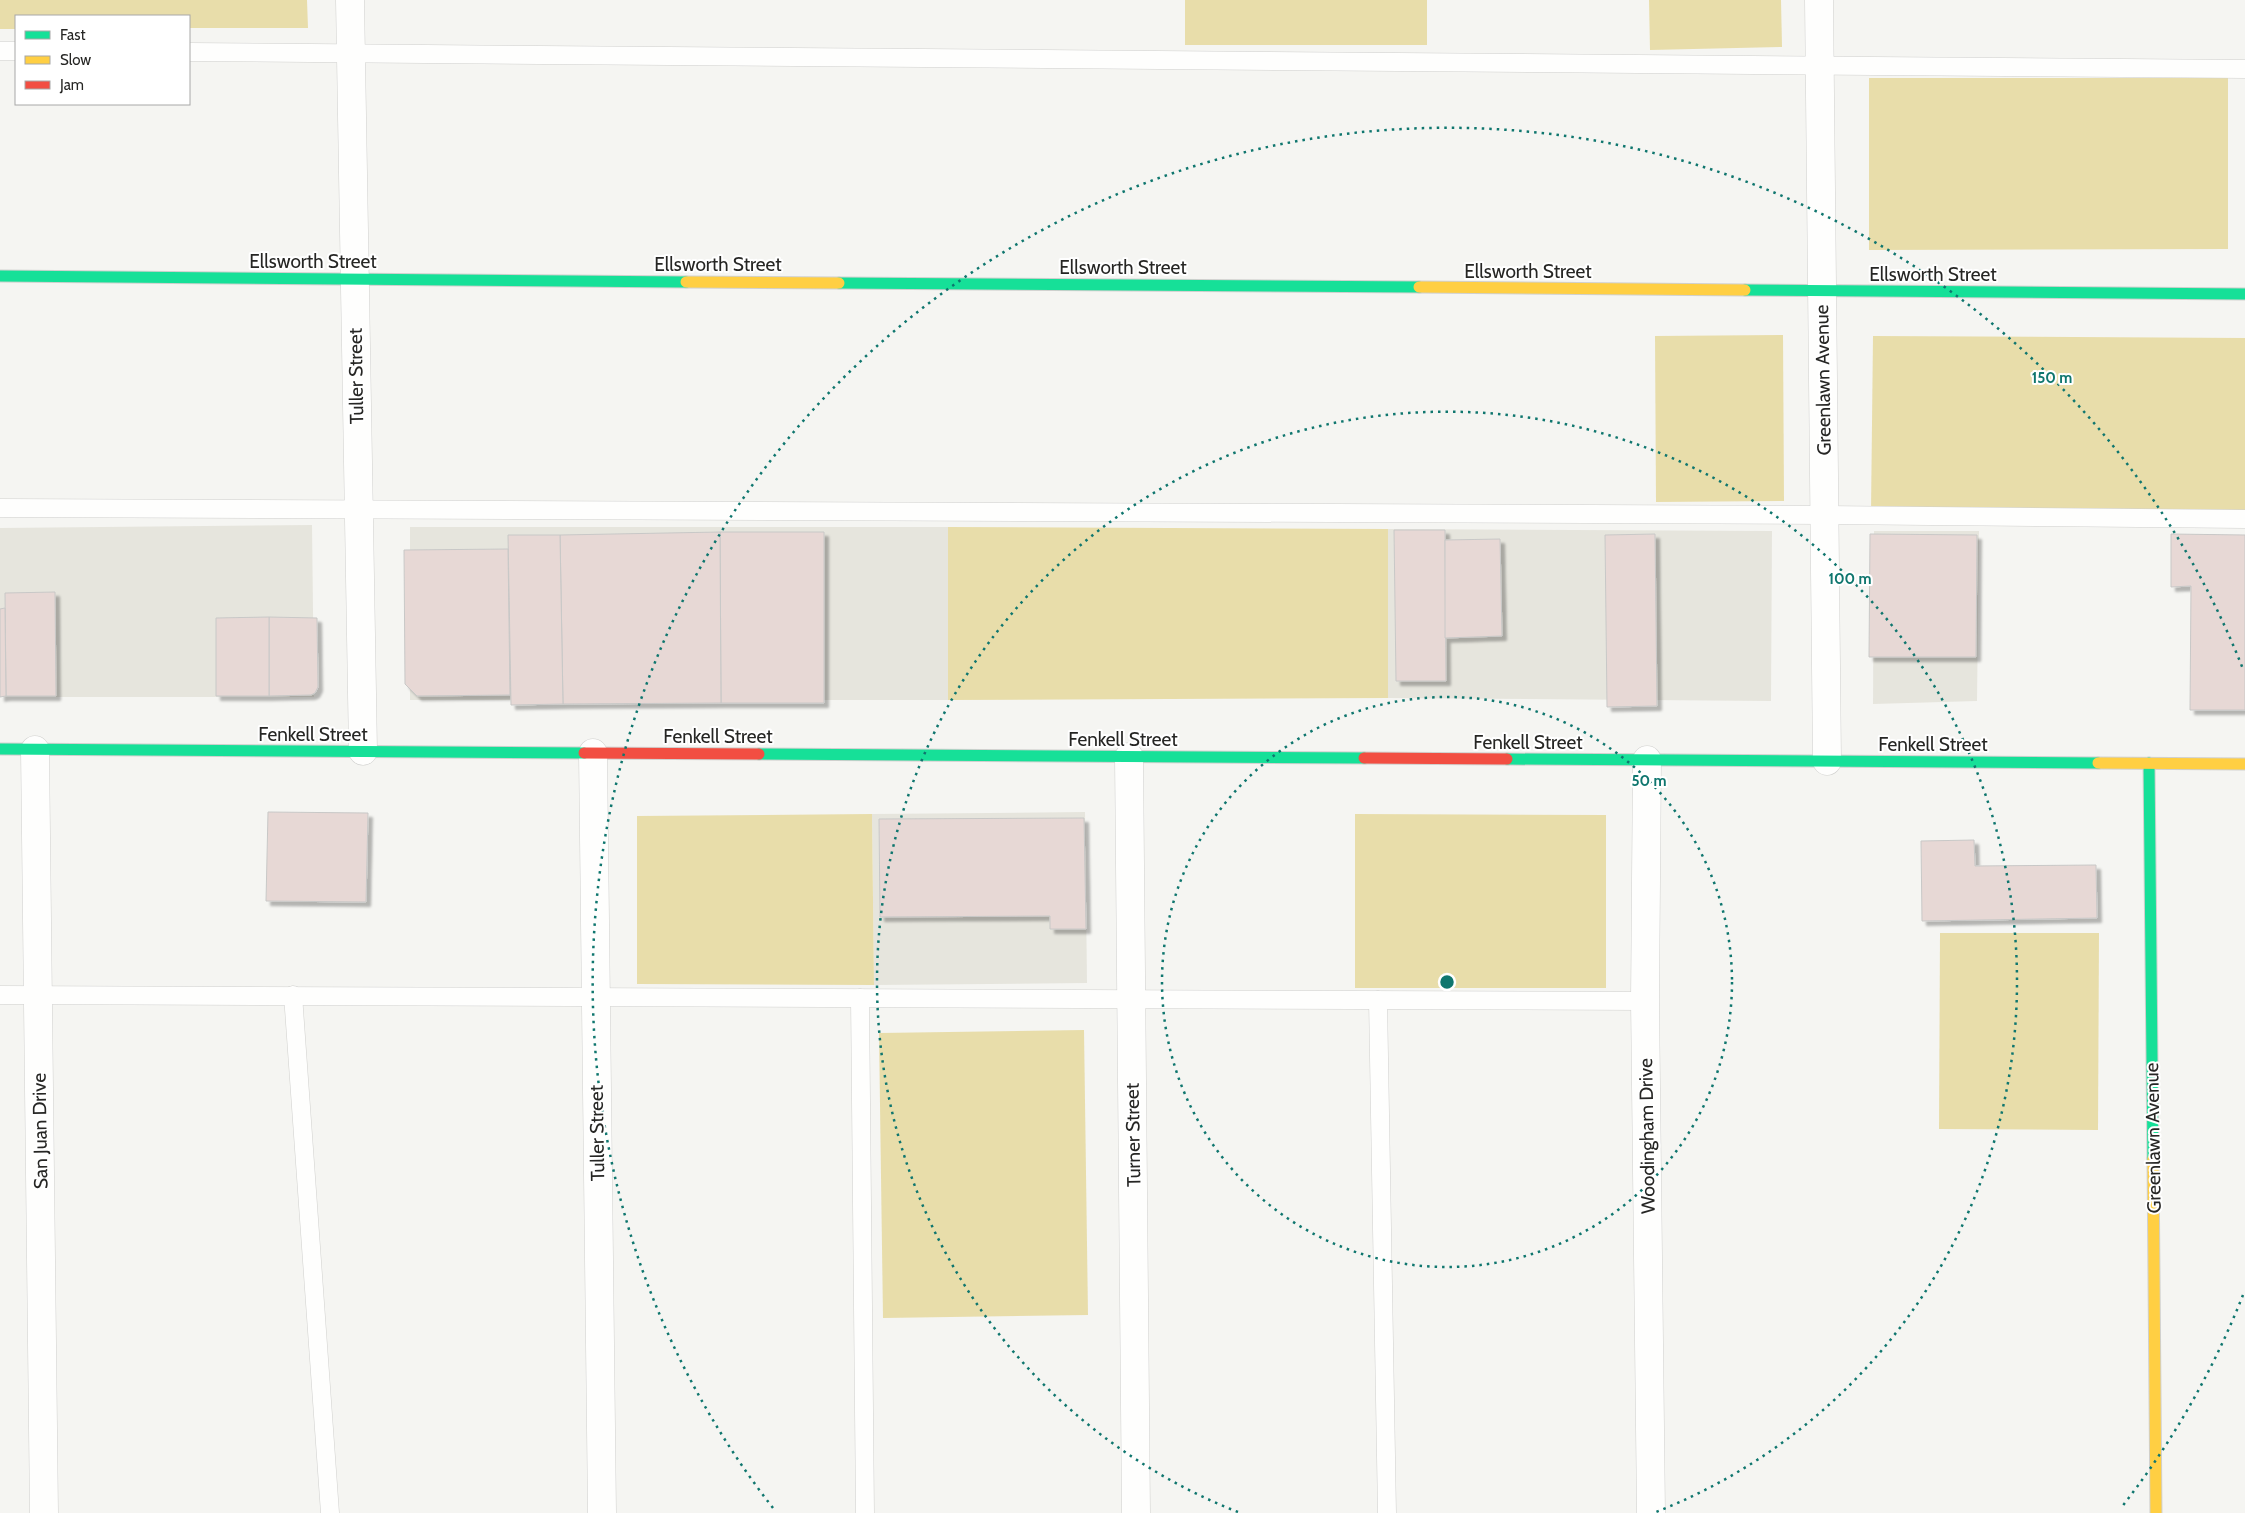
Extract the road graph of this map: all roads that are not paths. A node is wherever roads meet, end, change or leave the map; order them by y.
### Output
1 (350, 0) edge
2 (1819, 0) edge
3 (0, 51) edge
4 (15, 51) edge
5 (190, 52) edge
6 (351, 54) junction
7 (1820, 65) junction
8 (2245, 69) edge
9 (0, 276) edge
10 (355, 278) junction
11 (1822, 290) junction
12 (2245, 294) edge
13 (0, 508) edge
14 (358, 510) junction
15 (1824, 515) junction
16 (2245, 518) edge
17 (0, 749) edge
18 (35, 750) junction
19 (362, 752) junction
20 (593, 753) junction
21 (1129, 757) junction
22 (1647, 760) junction
23 (1827, 761) junction
24 (2149, 763) junction
25 (2245, 764) edge
26 (0, 995) edge
27 (38, 995) junction
28 (294, 995) junction
29 (596, 997) junction
30 (860, 998) junction
31 (1131, 999) junction
32 (1378, 1000) junction
33 (1645, 1001) junction
34 (44, 1513) edge
35 (330, 1513) edge
36 (602, 1513) edge
37 (865, 1513) edge
38 (1136, 1513) edge
39 (1388, 1513) edge
40 (1652, 1513) edge
41 (2156, 1513) edge

1 - 6 street, Tuller Street
2 - 7 street, Greenlawn Avenue
3 - 4 lane
5 - 6 lane
6 - 7 lane
6 - 10 street, Tuller Street
7 - 8 lane
7 - 11 street, Greenlawn Avenue
9 - 10 street, Ellsworth Street
10 - 11 street, Ellsworth Street
10 - 14 street, Tuller Street
11 - 12 street, Ellsworth Street
11 - 15 street, Greenlawn Avenue
13 - 14 lane
14 - 15 lane
14 - 19 street, Tuller Street
15 - 16 lane
15 - 23 street, Greenlawn Avenue
17 - 18 street, Fenkell Street
18 - 19 street, Fenkell Street
18 - 27 street, San Juan Drive
19 - 20 street, Fenkell Street
20 - 21 street, Fenkell Street
20 - 29 street, Tuller Street
21 - 22 street, Fenkell Street
21 - 31 street, Turner Street
22 - 23 street, Fenkell Street
22 - 33 street, Woodingham Drive
23 - 24 street, Fenkell Street
24 - 25 street, Fenkell Street
24 - 41 street, Greenlawn Avenue
26 - 27 lane
27 - 28 lane
27 - 34 street, San Juan Drive
28 - 29 lane
28 - 35 lane
29 - 30 lane
29 - 36 street, Tuller Street
30 - 31 lane
30 - 37 lane
31 - 32 lane
31 - 38 street, Turner Street
32 - 33 lane
32 - 39 lane
33 - 40 street, Woodingham Drive

